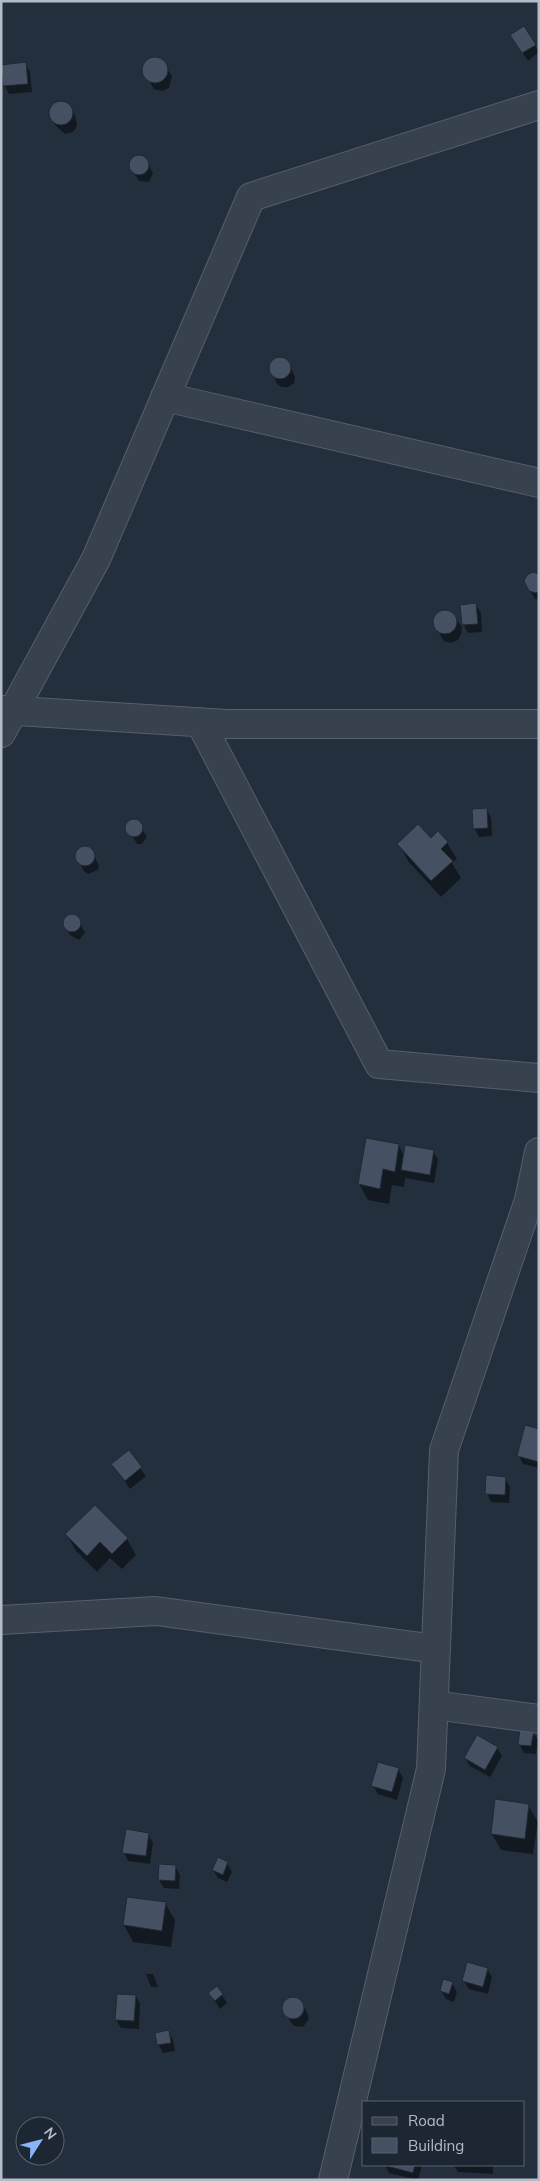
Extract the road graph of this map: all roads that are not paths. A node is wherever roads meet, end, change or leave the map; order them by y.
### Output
1 (539, 105) edge
2 (165, 397) junction
3 (539, 483) edge
4 (5, 718) edge
5 (200, 722) junction
6 (539, 724) edge
7 (539, 1078) edge
8 (539, 1152) edge
9 (1, 1620) edge
10 (436, 1649) junction
11 (434, 1705) junction
12 (539, 1719) edge
13 (333, 2180) edge

1 - 2 street
2 - 3 street
2 - 4 street
4 - 5 street
5 - 6 street
5 - 7 street
8 - 10 street
9 - 10 street
10 - 11 street
11 - 12 street
11 - 13 street

